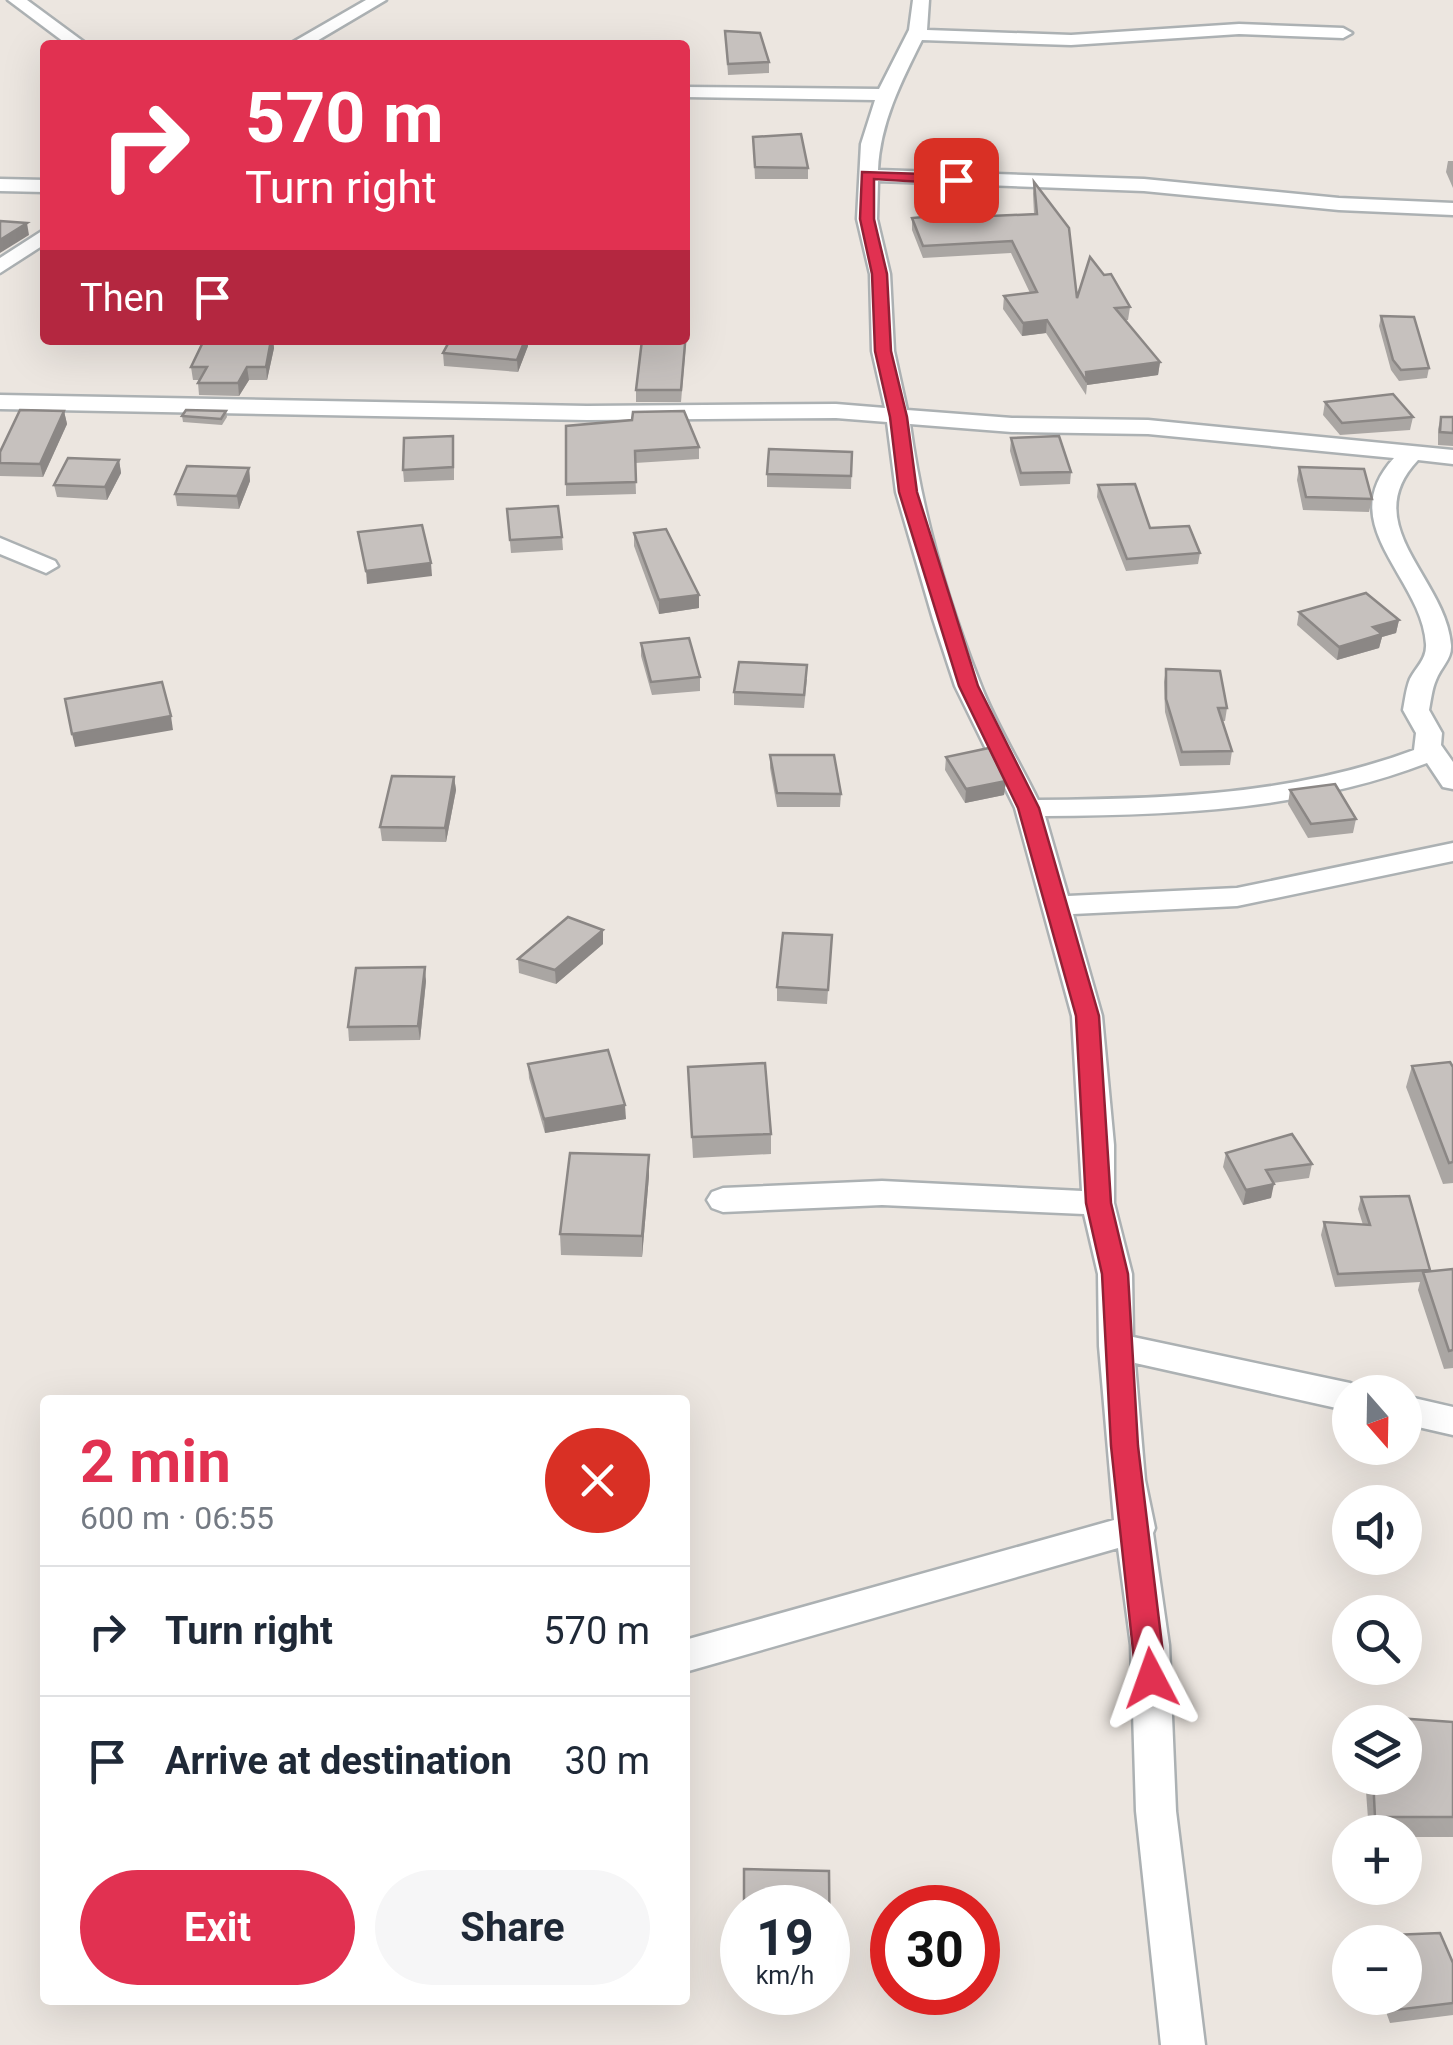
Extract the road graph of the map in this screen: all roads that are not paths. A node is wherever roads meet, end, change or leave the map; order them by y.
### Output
1 (16, 0) edge
2 (378, 0) edge
3 (921, 0) edge
4 (1343, 33) dead end
5 (916, 35) junction
6 (72, 40) edge
7 (306, 40) edge
8 (690, 92) edge
9 (886, 94) junction
10 (867, 175) junction
11 (0, 185) edge
12 (40, 186) edge
13 (1453, 209) edge
14 (40, 239) edge
15 (0, 267) edge
16 (0, 402) edge
17 (898, 417) junction
18 (1412, 452) junction
19 (1453, 457) edge
20 (0, 545) edge
21 (46, 566) dead end
22 (1428, 745) junction
23 (1453, 781) edge
24 (1029, 808) junction
25 (1453, 852) edge
26 (1057, 906) junction
27 (723, 1200) dead end
28 (1098, 1203) junction
29 (1116, 1346) junction
30 (1332, 1394) edge
31 (1422, 1414) edge
32 (1453, 1421) edge
33 (1137, 1528) junction
34 (690, 1655) edge
35 (1183, 2045) edge

1 - 6 street
2 - 7 street
3 - 5 street
4 - 5 street
5 - 9 street
8 - 9 street
9 - 10 street
10 - 13 street
10 - 17 street
11 - 12 street
14 - 15 street
16 - 17 street
17 - 18 street
17 - 24 street
18 - 19 street
18 - 22 street
20 - 21 street
22 - 23 street
22 - 24 street
24 - 26 street
25 - 26 street
26 - 28 street
27 - 28 street
28 - 29 street
29 - 30 street
29 - 33 street
31 - 32 street
33 - 34 street
33 - 35 street

